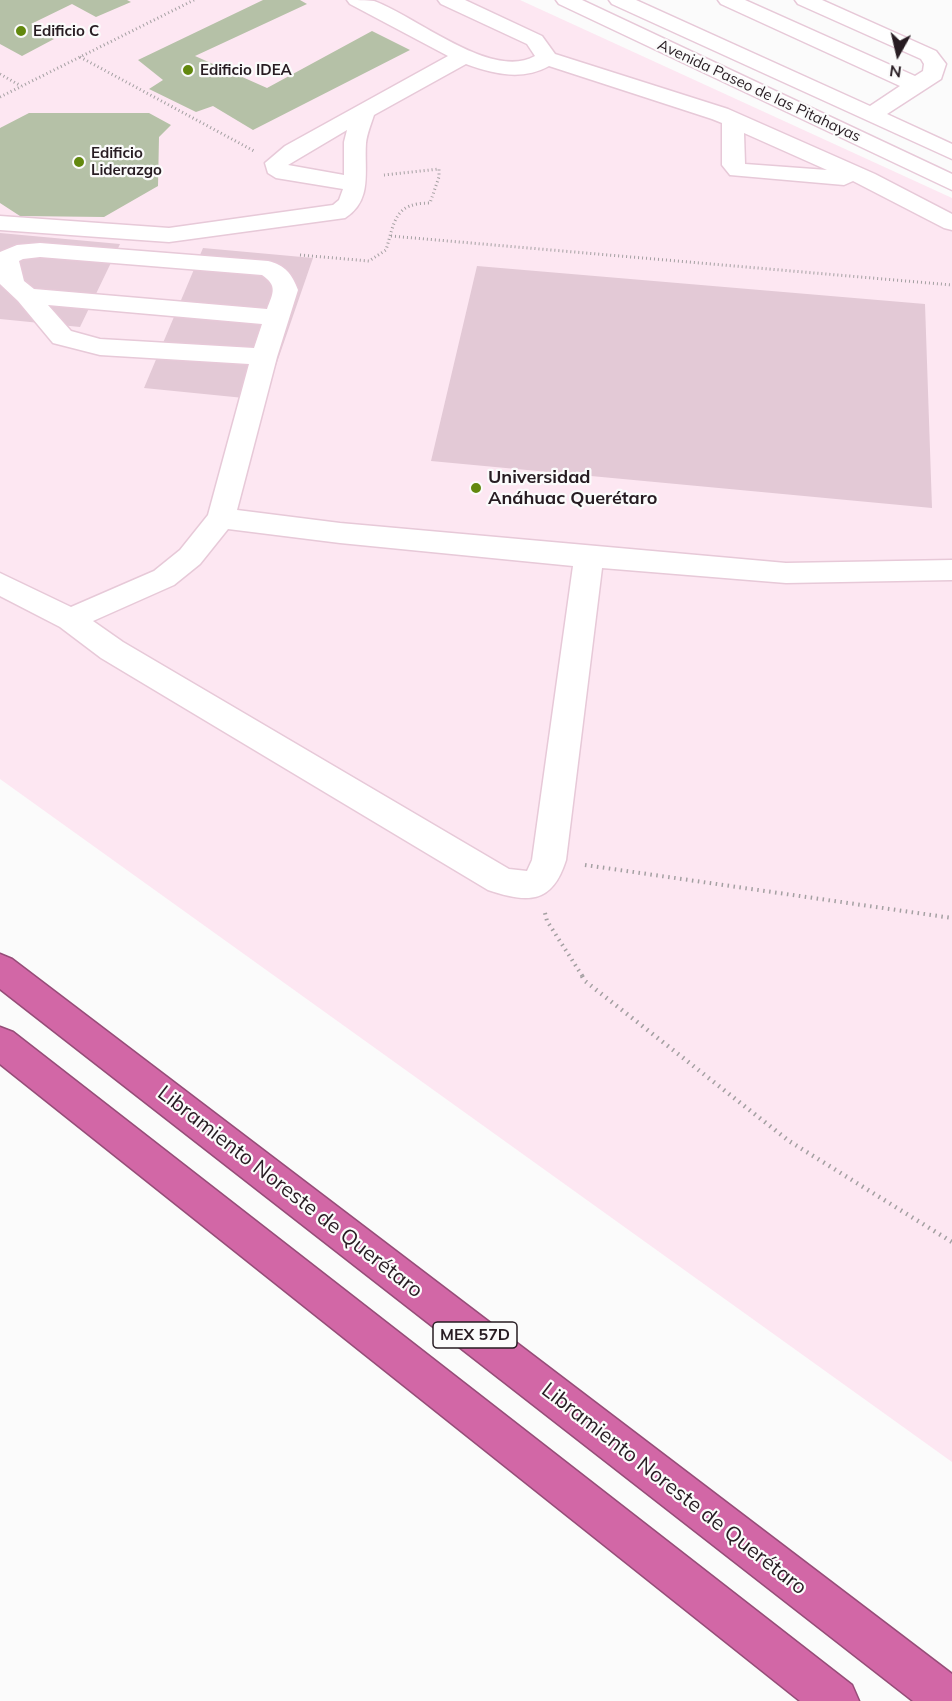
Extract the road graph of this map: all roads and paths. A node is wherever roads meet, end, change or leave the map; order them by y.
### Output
1 (194, 0) edge
2 (357, 0) edge
3 (448, 0) edge
4 (566, 0) edge
5 (619, 0) edge
6 (728, 0) edge
7 (809, 2) edge
8 (780, 24) junction
9 (466, 55) junction
10 (80, 57) junction
11 (548, 58) junction
12 (0, 74) edge
13 (916, 85) junction
14 (21, 86) junction
15 (0, 97) edge
16 (363, 114) junction
17 (871, 115) junction
18 (733, 120) junction
19 (952, 152) edge
20 (276, 163) junction
21 (867, 179) junction
22 (952, 183) edge
23 (355, 184) junction
24 (0, 223) edge
25 (952, 223) edge
26 (391, 236) dead end
27 (952, 285) edge
28 (27, 296) junction
29 (276, 318) junction
30 (264, 357) junction
31 (221, 518) junction
32 (589, 557) junction
33 (952, 570) edge
34 (0, 583) edge
35 (70, 619) junction
36 (543, 872) junction
37 (952, 918) edge
38 (0, 969) edge
39 (0, 1043) edge
40 (952, 1242) edge
41 (836, 1701) edge
42 (950, 1701) edge

1 - 10 path
2 - 9 street
3 - 11 street
4 - 22 street, Avenida Paseo de las Pitahayas
5 - 17 street, Avenida Paseo de las Pitahayas
6 - 8 street
7 - 8 street
7 - 13 street
8 - 13 street
9 - 11 street
9 - 16 street
10 - 14 path
10 - 20 path
11 - 18 street
12 - 14 path
13 - 17 street
14 - 15 path
16 - 20 street
16 - 23 street
17 - 19 street, Avenida Paseo de las Pitahayas
18 - 21 street
18 - 21 street
20 - 23 street
21 - 25 street
23 - 24 street
26 - 27 path
28 - 29 street
28 - 29 street
28 - 30 street
29 - 30 street
30 - 31 street
31 - 32 street
31 - 35 street
32 - 33 street
32 - 36 street
34 - 35 street
35 - 36 street
36 - 37 path
36 - 40 path
38 - 42 highway, Libramiento Noreste de Querétaro / MEX 57D
39 - 41 highway

